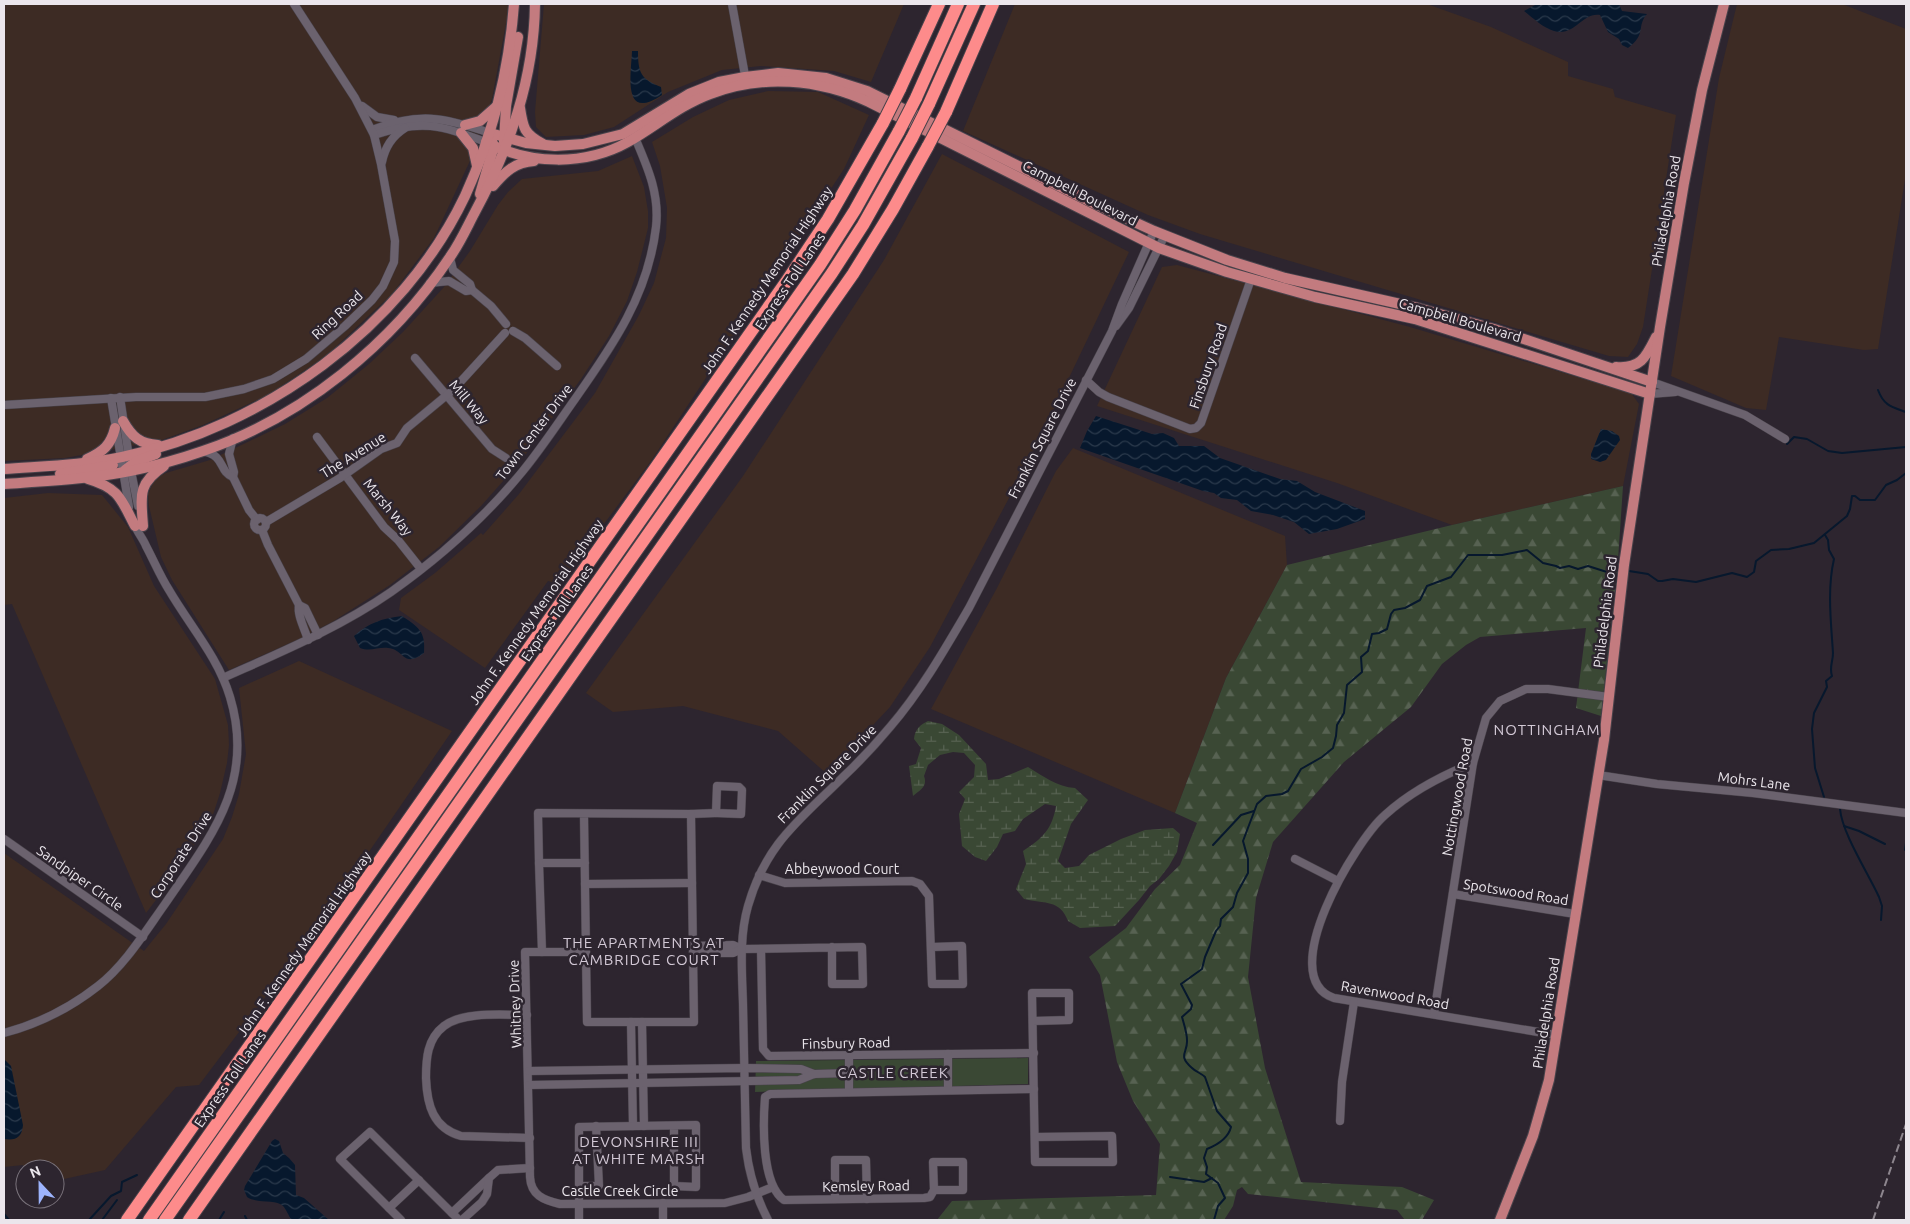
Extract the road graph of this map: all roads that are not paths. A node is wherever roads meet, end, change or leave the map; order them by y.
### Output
1 (294, 4) edge
2 (515, 4) edge
3 (534, 4) edge
4 (732, 4) edge
5 (939, 4) edge
6 (958, 4) edge
7 (974, 4) edge
8 (993, 4) edge
9 (1724, 4) edge
10 (746, 80) junction
11 (519, 104) junction
12 (359, 105) junction
13 (498, 106) junction
14 (398, 121) junction
15 (409, 125) junction
16 (463, 129) junction
17 (373, 132) junction
18 (633, 134) junction
19 (506, 138) junction
20 (490, 140) junction
21 (546, 145) junction
22 (505, 150) junction
23 (546, 160) junction
24 (381, 164) junction
25 (478, 166) junction
26 (482, 201) junction
27 (475, 211) junction
28 (1154, 231) junction
29 (1165, 235) junction
30 (1154, 246) junction
31 (450, 258) junction
32 (1251, 279) junction
33 (430, 284) junction
34 (472, 290) junction
35 (506, 324) junction
36 (1660, 327) junction
37 (513, 331) junction
38 (505, 333) junction
39 (416, 358) dead end
40 (324, 364) junction
41 (1602, 365) junction
42 (557, 366) dead end
43 (1086, 380) junction
44 (1652, 382) junction
45 (326, 385) junction
46 (1677, 391) junction
47 (1650, 394) junction
48 (448, 396) junction
49 (120, 397) junction
50 (111, 398) junction
51 (4, 405) edge
52 (123, 421) junction
53 (115, 428) junction
54 (207, 430) junction
55 (318, 437) dead end
56 (233, 438) junction
57 (1786, 439) dead end
58 (164, 445) junction
59 (203, 451) junction
60 (506, 458) dead end
61 (173, 460) junction
62 (80, 463) junction
63 (125, 464) junction
64 (4, 470) edge
65 (346, 475) junction
66 (233, 477) junction
67 (82, 478) junction
68 (36, 482) junction
69 (4, 484) edge
70 (257, 520) junction
71 (266, 522) junction
72 (139, 526) junction
73 (262, 530) junction
74 (421, 569) junction
75 (299, 606) junction
76 (318, 634) junction
77 (308, 640) junction
78 (223, 678) junction
79 (1609, 697) junction
80 (1474, 762) junction
81 (1598, 775) junction
82 (1906, 813) edge
83 (691, 814) junction
84 (716, 814) junction
85 (584, 815) junction
86 (4, 839) edge
87 (1295, 859) dead end
88 (539, 863) junction
89 (585, 863) junction
90 (759, 875) junction
91 (1338, 881) junction
92 (692, 882) junction
93 (585, 884) junction
94 (1454, 894) junction
95 (1575, 914) junction
96 (142, 937) junction
97 (832, 947) junction
98 (932, 947) junction
99 (742, 949) junction
100 (761, 949) junction
101 (693, 950) junction
102 (542, 952) junction
103 (586, 952) junction
104 (1354, 1002) junction
105 (527, 1014) junction
106 (1434, 1014) junction
107 (1033, 1021) junction
108 (631, 1022) junction
109 (642, 1022) junction
110 (4, 1033) edge
111 (1556, 1035) junction
112 (1034, 1053) junction
113 (948, 1054) junction
114 (849, 1055) junction
115 (744, 1068) junction
116 (632, 1070) junction
117 (644, 1070) junction
118 (529, 1072) junction
119 (849, 1073) junction
120 (814, 1074) junction
121 (744, 1082) junction
122 (632, 1083) junction
123 (644, 1083) junction
124 (529, 1085) junction
125 (1034, 1089) junction
126 (948, 1090) junction
127 (849, 1092) junction
128 (1340, 1121) dead end
129 (596, 1126) junction
130 (633, 1126) junction
131 (644, 1126) junction
132 (674, 1126) junction
133 (1035, 1137) junction
134 (530, 1138) junction
135 (530, 1168) junction
136 (489, 1178) junction
137 (419, 1180) junction
138 (580, 1186) junction
139 (774, 1186) junction
140 (934, 1190) junction
141 (756, 1195) junction
142 (834, 1199) junction
143 (867, 1199) junction
144 (663, 1203) junction
145 (579, 1204) junction
146 (389, 1208) junction
147 (452, 1213) junction
148 (128, 1220) edge
149 (149, 1220) edge
150 (165, 1220) edge
151 (189, 1220) edge
152 (401, 1220) edge
153 (461, 1220) edge
154 (579, 1220) edge
155 (663, 1220) edge
156 (768, 1220) edge
157 (1500, 1220) edge

1 - 12 street, Ring Road
2 - 13 main road
2 - 19 main road
3 - 11 main road
4 - 10 street
5 - 148 highway, John F. Kennedy Memorial Highway, bridge
6 - 149 highway, Express Toll Lanes, bridge
7 - 150 highway, Express Toll Lanes, bridge
8 - 151 highway, bridge
9 - 36 main road, Philadelphia Road
10 - 18 main road, Campbell Boulevard
10 - 28 main road, Campbell Boulevard
10 - 30 main road, Campbell Boulevard
11 - 19 main road
11 - 21 main road
12 - 14 street
12 - 17 street, Ring Road
13 - 16 main road
13 - 20 main road
14 - 16 street
14 - 17 street
15 - 16 street
15 - 17 street
15 - 24 street
16 - 20 street
16 - 25 main road
17 - 24 street, Ring Road
18 - 21 main road, Campbell Boulevard
18 - 23 main road, Campbell Boulevard
18 - 74 street, Town Center Drive
19 - 20 main road, Campbell Boulevard
19 - 21 main road, Campbell Boulevard
19 - 22 main road
20 - 22 main road, Campbell Boulevard
20 - 25 main road
20 - 27 main road
22 - 23 main road, Campbell Boulevard
22 - 26 main road
23 - 26 main road
24 - 49 street, Ring Road
25 - 40 main road
26 - 27 main road
27 - 31 main road
28 - 29 main road, Campbell Boulevard
28 - 30 street, Franklin Square Drive
29 - 30 street, Franklin Square Drive
29 - 41 main road, Campbell Boulevard
30 - 32 main road, Campbell Boulevard
30 - 43 street, Franklin Square Drive
31 - 33 main road
31 - 34 street
32 - 43 street, Finsbury Road
32 - 47 main road, Campbell Boulevard
33 - 34 street
33 - 45 main road
34 - 35 street
35 - 37 street
35 - 38 street
36 - 41 main road
36 - 44 main road, Philadelphia Road
37 - 38 street
37 - 42 street
38 - 48 street, The Avenue
39 - 48 street, Mill Way
40 - 45 main road
40 - 54 main road
41 - 44 main road, Campbell Boulevard
43 - 90 street, Franklin Square Drive
44 - 46 street, Campbell Boulevard
44 - 47 main road, Philadelphia Road
45 - 56 main road
46 - 47 street, Campbell Boulevard
46 - 57 street, Campbell Boulevard
47 - 79 main road, Philadelphia Road
48 - 60 street, Mill Way
48 - 65 street, The Avenue
49 - 50 street, Ring Road
49 - 52 street
50 - 51 street, Ring Road
50 - 53 street
52 - 58 main road
52 - 63 street
53 - 62 main road
53 - 63 street
54 - 58 main road
54 - 63 main road
55 - 65 street, Marsh Way
56 - 59 main road
56 - 66 street
58 - 63 main road
59 - 61 main road
59 - 66 street
61 - 63 main road
61 - 72 main road
62 - 63 main road
62 - 64 main road
63 - 67 main road
63 - 68 main road
63 - 72 street, Corporate Drive
65 - 71 street, The Avenue
65 - 74 street, Marsh Way
66 - 70 street
67 - 68 main road
67 - 72 main road
68 - 69 main road
70 - 71 street
70 - 73 street
71 - 73 street
72 - 78 street, Corporate Drive
73 - 75 street
74 - 76 street, Town Center Drive
75 - 76 street
75 - 77 street
76 - 77 street, Town Center Drive
77 - 78 street, Town Center Drive
78 - 96 street, Corporate Drive
79 - 80 street, Nottingwood Road
79 - 81 main road, Philadelphia Road
80 - 91 street, Ravenwood Road
80 - 94 street, Nottingwood Road
81 - 82 street, Mohrs Lane
81 - 95 main road, Philadelphia Road
83 - 84 street
83 - 85 street
83 - 92 street
84 - 84 street
85 - 88 street
85 - 89 street
86 - 96 street, Sandpiper Circle
87 - 91 street
88 - 89 street
88 - 102 street
89 - 93 street
90 - 98 street, Abbeywood Court
90 - 99 street, Franklin Square Drive
91 - 104 street, Ravenwood Road
92 - 93 street
92 - 101 street
93 - 103 street
94 - 95 street, Spotswood Road
94 - 106 street, Nottingwood Road
95 - 111 main road, Philadelphia Road
96 - 110 street, Corporate Drive
97 - 97 street
97 - 100 street
98 - 98 street, Abbeywood Court
99 - 100 street
99 - 101 street
99 - 115 street, Franklin Square Drive
100 - 114 street, Finsbury Road
101 - 109 street
102 - 103 street, Whitney Drive
102 - 105 street, Whitney Drive
103 - 108 street
104 - 106 street, Ravenwood Road
104 - 128 street
105 - 118 street, Whitney Drive
105 - 134 street
106 - 111 street, Ravenwood Road
107 - 107 street
107 - 112 street
108 - 109 street
108 - 116 street
109 - 117 street
111 - 157 main road, Philadelphia Road
112 - 113 street, Finsbury Road
112 - 125 street
113 - 114 street, Finsbury Road
113 - 126 street
114 - 119 street
115 - 117 street
115 - 120 street
115 - 121 street, Franklin Square Drive
116 - 117 street
116 - 118 street
116 - 122 street
117 - 123 street
118 - 124 street, Castle Creek Circle
119 - 120 street
119 - 127 street
120 - 121 street
121 - 123 street
121 - 141 street, Franklin Square Drive
122 - 123 street
122 - 124 street
122 - 130 street
123 - 131 street
124 - 134 street, Castle Creek Circle
125 - 126 street
125 - 133 street
126 - 127 street
127 - 139 street
129 - 130 street
129 - 138 street
129 - 138 street
130 - 131 street
131 - 132 street
132 - 132 street
133 - 133 street
134 - 135 street, Castle Creek Circle
135 - 136 street
135 - 145 street, Castle Creek Circle
136 - 147 street
136 - 153 street
137 - 146 street
137 - 146 street
137 - 147 street
138 - 145 street
139 - 141 street, Castle Creek Circle
139 - 142 street, Kemsley Road
140 - 140 street, Kemsley Road
140 - 143 street, Kemsley Road
141 - 144 street, Castle Creek Circle
141 - 156 street, Franklin Square Drive
142 - 143 street, Kemsley Road
142 - 143 street
144 - 145 street, Castle Creek Circle
144 - 155 street
145 - 154 street
146 - 152 street
147 - 153 street

